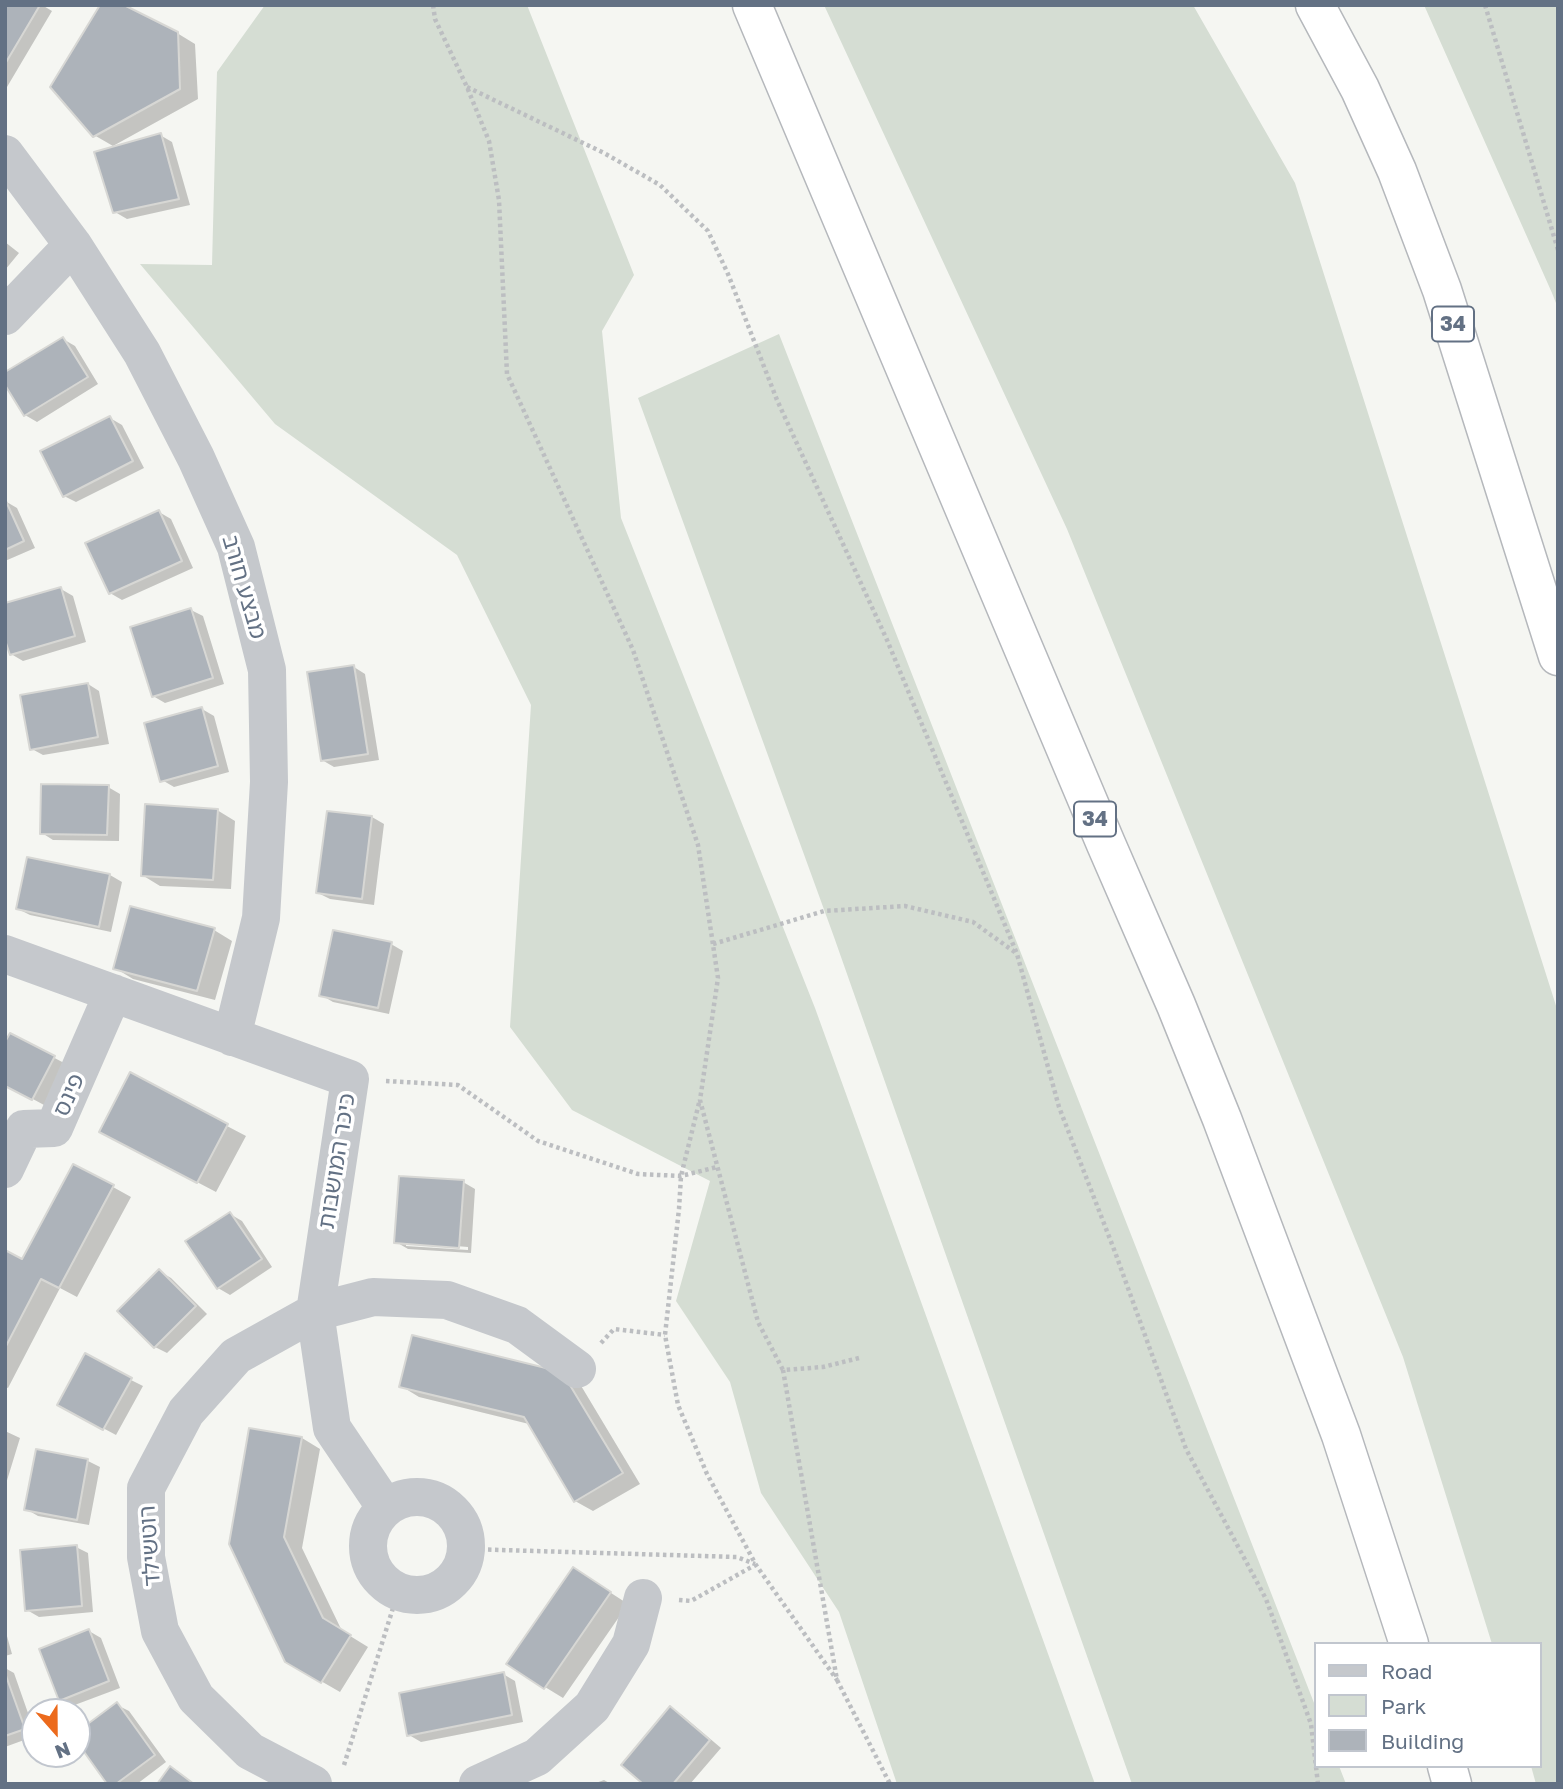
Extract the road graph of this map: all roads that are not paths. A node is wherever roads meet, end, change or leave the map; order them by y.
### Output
1 (752, 5) edge
2 (1315, 5) edge
3 (5, 153) edge
4 (73, 245) junction
5 (5, 316) edge
6 (1558, 656) edge
7 (5, 954) edge
8 (113, 993) junction
9 (232, 1037) junction
10 (5, 1169) edge
11 (315, 1312) junction
12 (577, 1369) road end
13 (386, 1508) junction
14 (643, 1598) road end
15 (1408, 1642) edge
16 (328, 1777) edge
17 (478, 1784) edge

1 - 15 highway, 34
2 - 6 highway, 34
3 - 4 street, מבצע חורב
4 - 5 street
4 - 9 street, מבצע חורב
7 - 8 street, כיכר המושבות
8 - 9 street, כיכר המושבות
8 - 10 street, פינס
9 - 11 street, כיכר המושבות
11 - 12 street, רוטשילד
11 - 13 street, כיכר המושבות
11 - 16 street, רוטשילד
13 - 13 street
14 - 17 street

